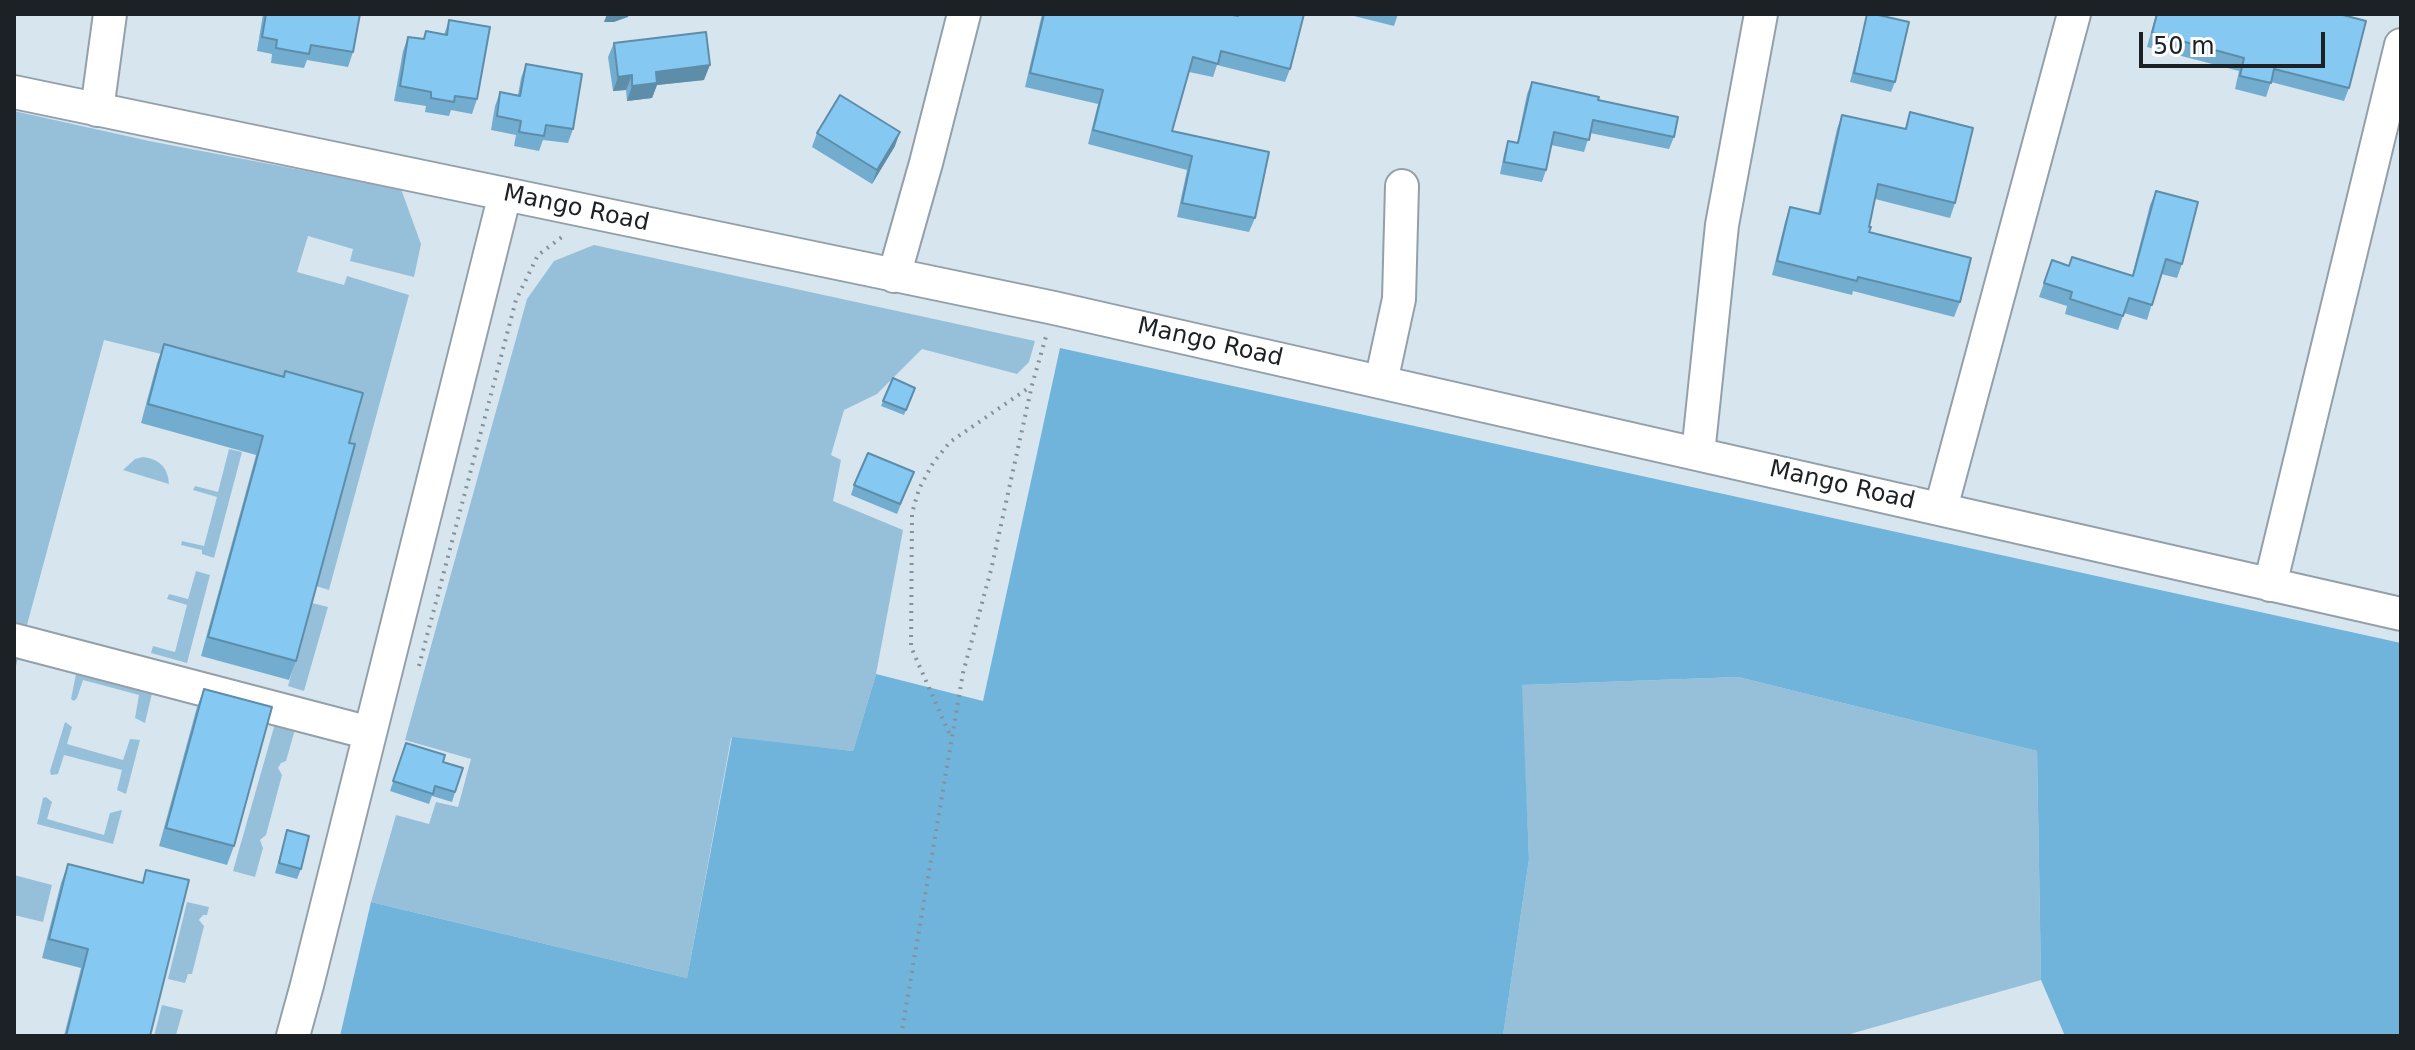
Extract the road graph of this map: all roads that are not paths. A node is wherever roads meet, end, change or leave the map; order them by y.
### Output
1 (110, 14) edge
2 (964, 14) edge
3 (1761, 14) edge
4 (2074, 14) edge
5 (2401, 45) edge
6 (14, 92) edge
7 (97, 110) junction
8 (2393, 119) edge
9 (1402, 186) dead end
10 (505, 194) junction
11 (894, 276) junction
12 (1381, 382) junction
13 (1698, 454) junction
14 (1941, 508) junction
15 (2270, 585) junction
16 (2401, 614) edge
17 (14, 640) edge
18 (370, 733) junction
19 (293, 1036) edge

1 - 7 street
2 - 11 street
3 - 13 street
4 - 14 street
5 - 8 street
6 - 7 street, Mango Road
7 - 10 street, Mango Road
8 - 15 street
9 - 12 street
10 - 11 street, Mango Road
10 - 18 street
11 - 12 street, Mango Road
12 - 13 street, Mango Road
13 - 14 street, Mango Road
14 - 15 street, Mango Road
15 - 16 street, Mango Road
17 - 18 street
18 - 19 street

